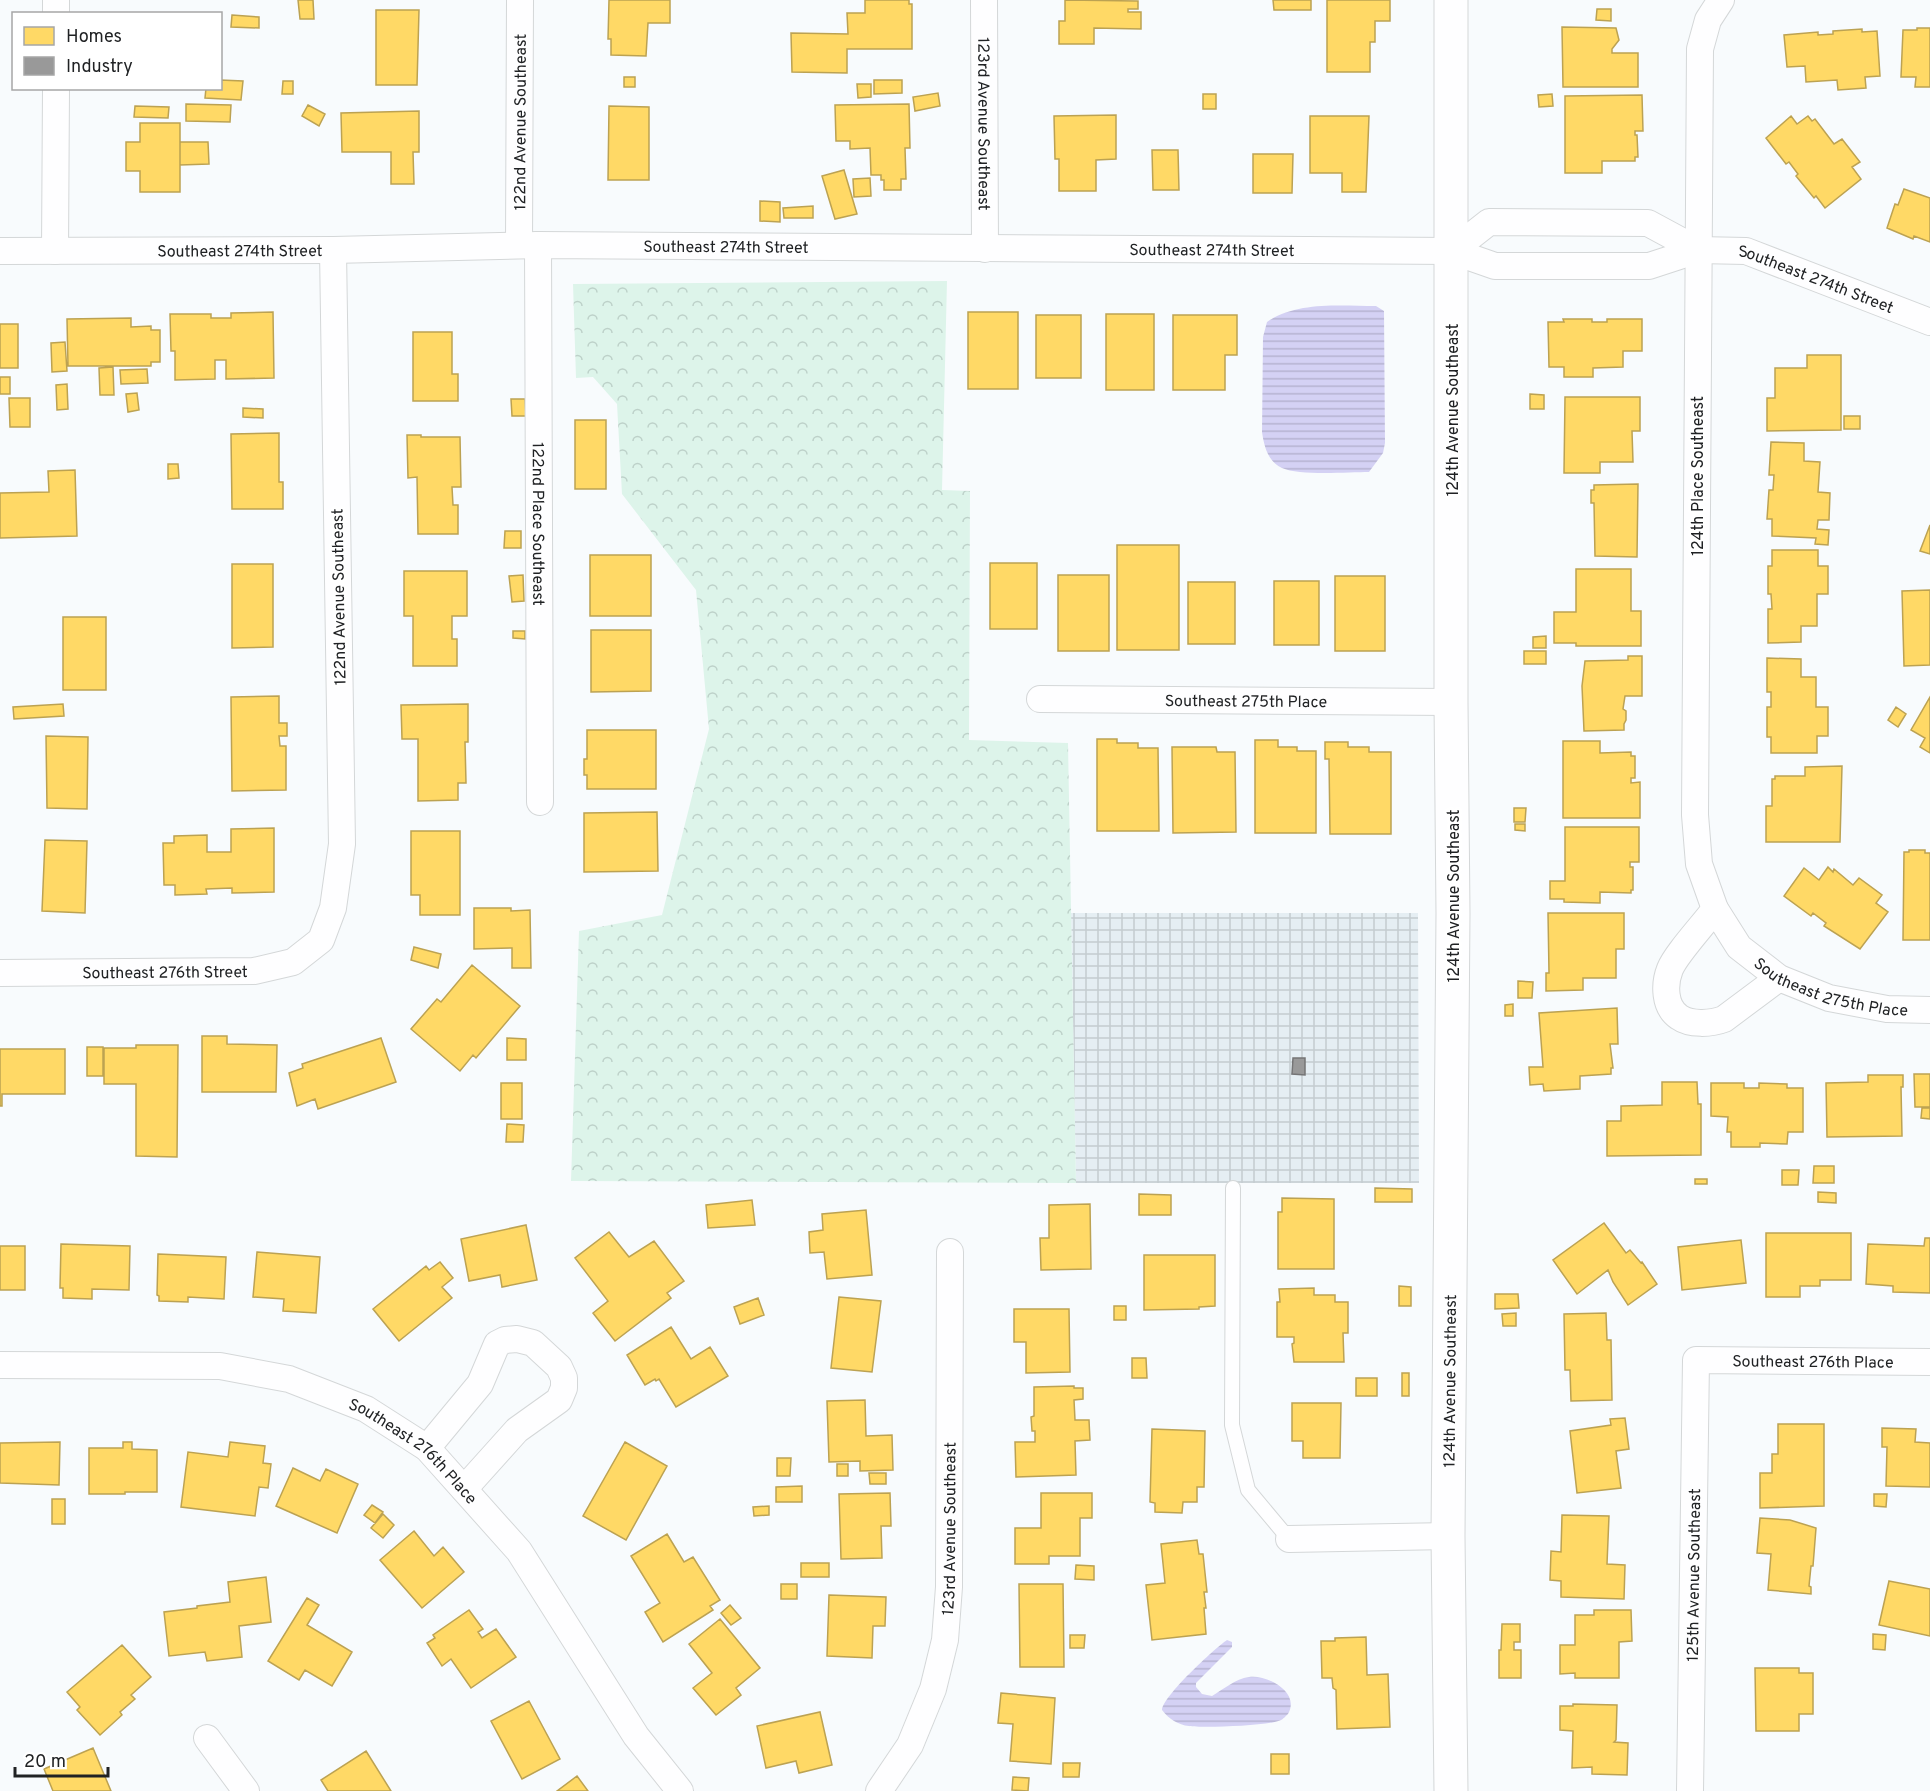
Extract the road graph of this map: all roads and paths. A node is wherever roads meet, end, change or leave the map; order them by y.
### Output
1 (519, 0) edge
2 (984, 0) edge
3 (1451, 0) edge
4 (1721, 0) edge
5 (56, 90) edge
6 (529, 245) junction
7 (985, 249) junction
8 (333, 250) junction
9 (1698, 250) junction
10 (0, 251) edge
11 (55, 251) junction
12 (1452, 251) junction
13 (1930, 322) edge
14 (1040, 699) dead end
15 (1451, 702) junction
16 (540, 802) dead end
17 (1715, 909) junction
18 (321, 940) joint
19 (1739, 947) joint
20 (0, 973) edge
21 (1779, 978) junction
22 (1930, 1010) edge
23 (1233, 1188) dead end
24 (950, 1252) dead end
25 (1696, 1360) joint
26 (1930, 1362) edge
27 (0, 1365) edge
28 (427, 1448) junction
29 (464, 1489) junction
30 (1448, 1536) junction
31 (1289, 1539) joint
32 (207, 1738) dead end
33 (246, 1791) edge
34 (681, 1791) edge
35 (879, 1791) edge
36 (1450, 1791) edge
37 (1690, 1791) edge

1 - 6 street, 122nd Avenue Southeast
2 - 7 street, 123rd Avenue Southeast
3 - 12 street, 124th Avenue Southeast
4 - 9 street, 124th Place Southeast
5 - 11 street
6 - 7 street, Southeast 274th Street
6 - 8 street, Southeast 274th Street
6 - 16 street, 122nd Place Southeast
7 - 12 street, Southeast 274th Street
8 - 11 street, Southeast 274th Street
8 - 18 street, 122nd Avenue Southeast
9 - 12 street, Southeast 274th Street
9 - 12 street, Southeast 274th Street
9 - 13 street, Southeast 274th Street
9 - 17 street, 124th Place Southeast
10 - 11 street, Southeast 274th Street
12 - 15 street, 124th Avenue Southeast
14 - 15 street, Southeast 275th Place
15 - 30 street, 124th Avenue Southeast
17 - 19 street, 124th Place Southeast
17 - 21 street
18 - 20 street, Southeast 276th Street
19 - 21 street, Southeast 275th Place
21 - 22 street, Southeast 275th Place
23 - 31 lane
24 - 35 street, 123rd Avenue Southeast
25 - 26 street, Southeast 276th Place
25 - 37 street, 125th Avenue Southeast
27 - 28 street, Southeast 276th Place
28 - 29 street, Southeast 276th Place
28 - 29 street
29 - 34 street, Southeast 276th Place
30 - 31 street
30 - 36 street, 124th Avenue Southeast
32 - 33 street

